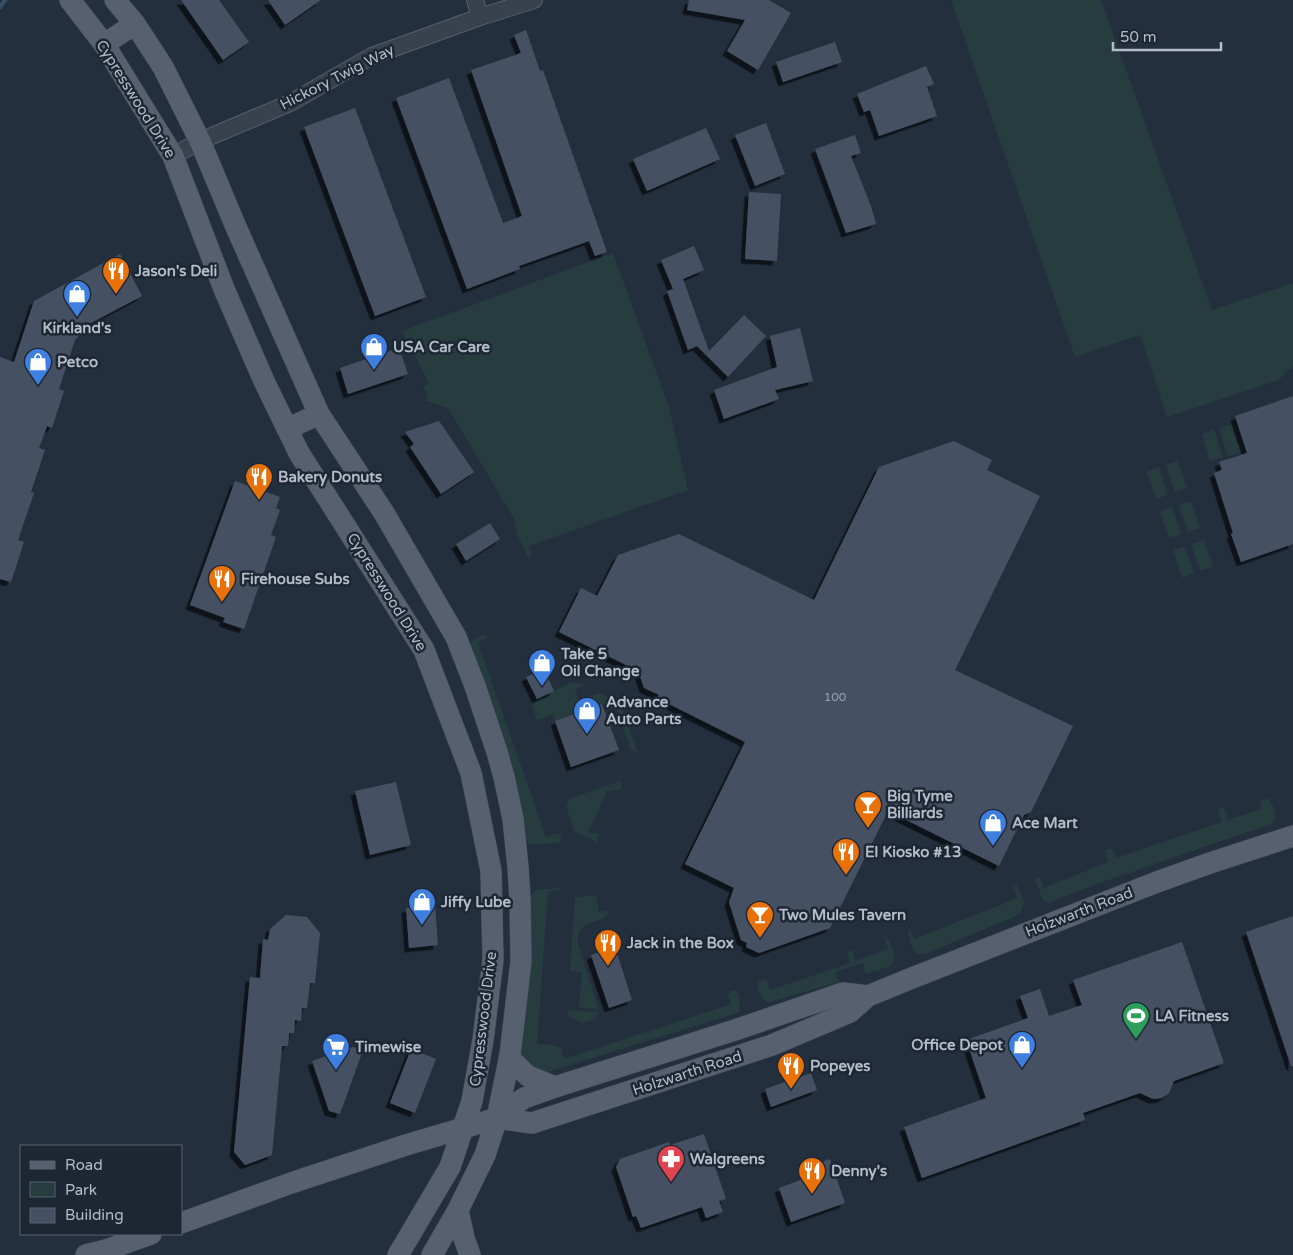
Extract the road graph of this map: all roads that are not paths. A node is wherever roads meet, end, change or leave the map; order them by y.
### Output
1 (70, 0) edge
2 (115, 0) edge
3 (475, 0) edge
4 (534, 0) edge
5 (480, 17) junction
6 (135, 24) junction
7 (104, 44) junction
8 (200, 141) junction
9 (173, 156) junction
10 (319, 414) junction
11 (287, 429) junction
12 (456, 636) junction
13 (424, 650) junction
14 (1293, 836) edge
15 (868, 996) junction
16 (509, 1058) junction
17 (555, 1087) junction
18 (497, 1118) junction
19 (464, 1126) junction
20 (458, 1210) junction
21 (182, 1223) edge
22 (148, 1235) edge
23 (86, 1255) edge
24 (398, 1255) edge
25 (432, 1255) edge
26 (470, 1255) edge

1 - 7 main road, Cypresswood Drive
2 - 6 main road, Cypresswood Drive
3 - 5 street
4 - 5 street, Hickory Twig Way
5 - 8 street, Hickory Twig Way
6 - 7 main road
6 - 8 main road, Cypresswood Drive
7 - 9 main road, Cypresswood Drive
8 - 9 street, Hickory Twig Way
8 - 10 main road, Cypresswood Drive
9 - 11 main road, Cypresswood Drive
10 - 11 main road
10 - 12 main road, Cypresswood Drive
11 - 13 main road, Cypresswood Drive
12 - 13 main road
12 - 16 main road, Cypresswood Drive
13 - 19 main road, Cypresswood Drive
14 - 15 main road, Holzwarth Road
15 - 17 main road, Holzwarth Road
15 - 18 main road, Holzwarth Road
16 - 17 main road
16 - 18 main road, Cypresswood Drive
17 - 18 main road, Holzwarth Road
18 - 19 main road, Holzwarth Road
18 - 20 main road, Cypresswood Drive
19 - 21 main road, Holzwarth Road
19 - 24 main road, Cypresswood Drive
20 - 25 main road, Cypresswood Drive
20 - 26 main road
22 - 23 main road

